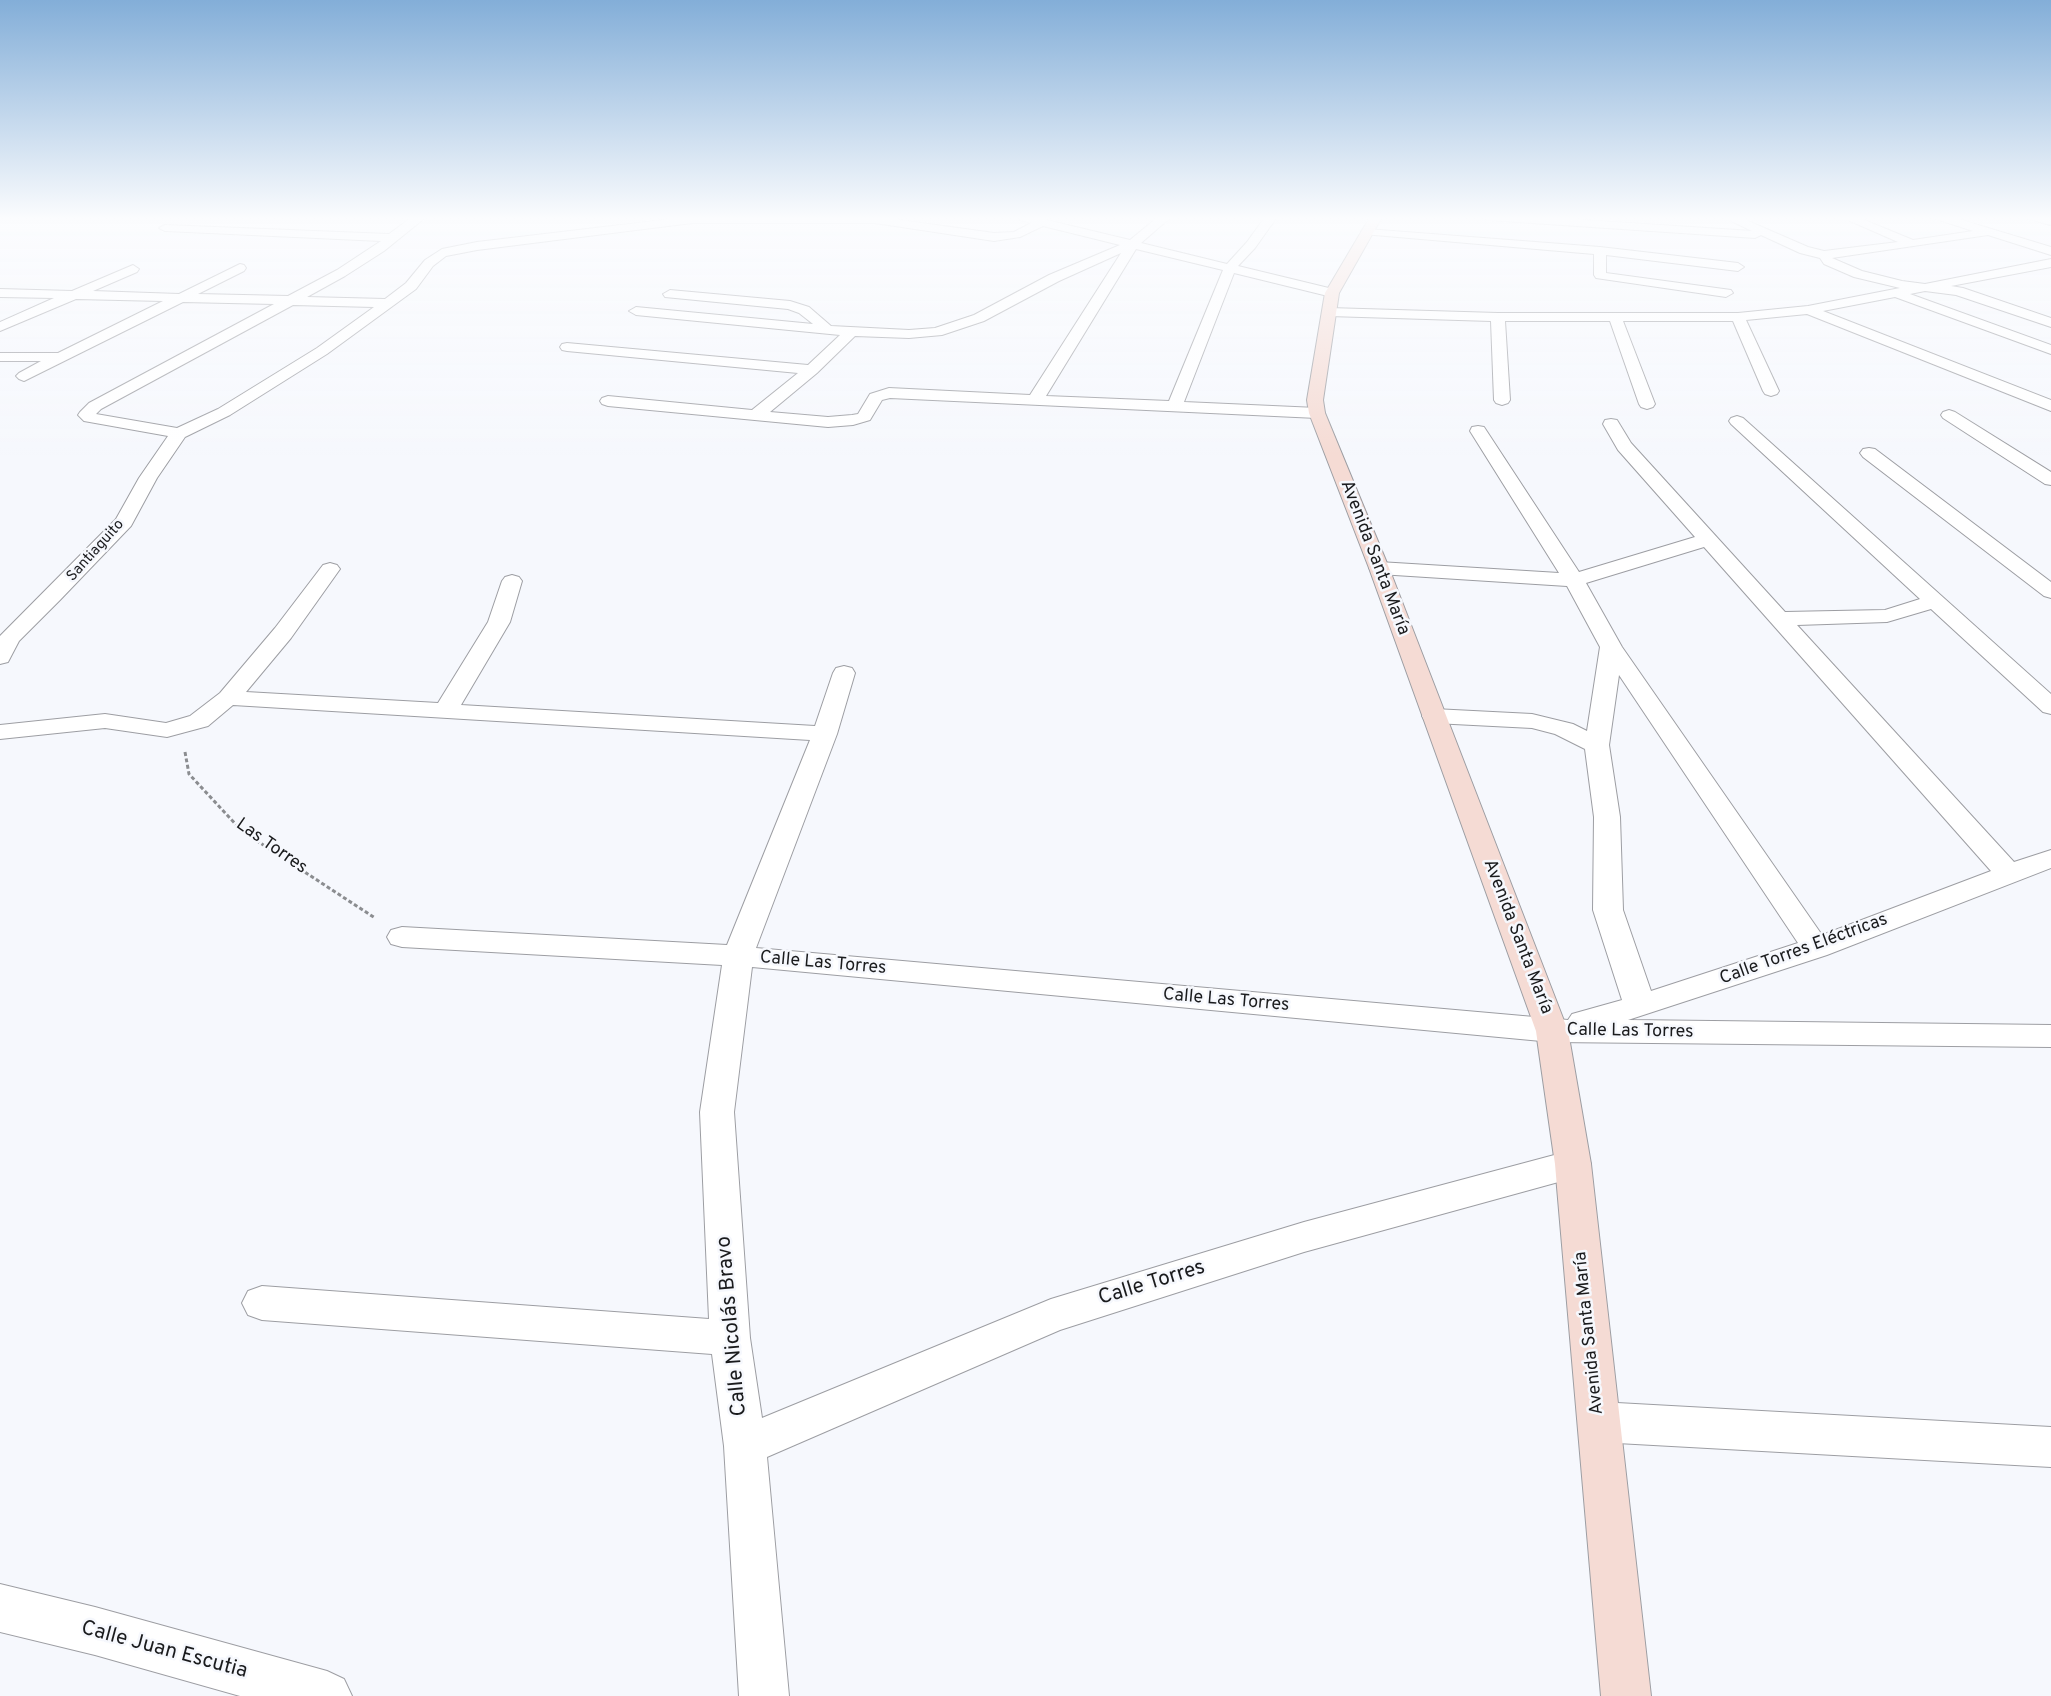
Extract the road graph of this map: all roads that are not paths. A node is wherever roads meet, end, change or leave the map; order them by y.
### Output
1 (76, 296) edge
2 (84, 296) edge
3 (183, 296) edge
4 (299, 296) edge
5 (398, 296) edge
6 (693, 296) edge
7 (1022, 296) edge
8 (1100, 296) edge
9 (1219, 296) edge
10 (1313, 296) edge
11 (1333, 296) edge
12 (1880, 296) edge
13 (1905, 296) edge
14 (1973, 296) edge
15 (179, 298) junction
16 (292, 300) junction
17 (390, 302) junction
18 (1330, 302) junction
19 (1808, 310) junction
20 (636, 311) dead end
21 (1738, 316) junction
22 (1498, 317) junction
23 (1615, 317) junction
24 (2051, 323) edge
25 (0, 327) edge
26 (828, 329) junction
27 (851, 332) junction
28 (568, 347) dead end
29 (2051, 350) edge
30 (0, 356) edge
31 (61, 357) junction
32 (812, 370) junction
33 (24, 376) dead end
34 (1771, 391) dead end
35 (1035, 400) junction
36 (1502, 400) dead end
37 (608, 401) dead end
38 (1647, 404) dead end
39 (1175, 405) junction
40 (2051, 406) edge
41 (1317, 413) junction
42 (1949, 415) dead end
43 (756, 416) junction
44 (1737, 421) dead end
45 (1611, 424) dead end
46 (1478, 431) dead end
47 (179, 433) junction
48 (1869, 453) dead end
49 (2051, 480) edge
50 (1708, 539) junction
51 (1379, 568) junction
52 (330, 570) dead end
53 (1574, 580) junction
54 (512, 581) dead end
55 (2051, 592) edge
56 (1935, 601) junction
57 (1780, 619) junction
58 (1611, 648) junction
59 (0, 657) edge
60 (844, 673) dead end
61 (228, 698) junction
62 (2051, 707) edge
63 (445, 712) junction
64 (1434, 716) junction
65 (0, 732) edge
66 (825, 734) junction
67 (1597, 745) junction
68 (2051, 858) edge
69 (2009, 874) junction
70 (402, 937) road end
71 (1816, 948) junction
72 (738, 956) junction
73 (1640, 1006) junction
74 (1552, 1031) junction
75 (2051, 1036) edge
76 (1573, 1164) junction
77 (262, 1302) dead end
78 (730, 1338) junction
79 (1599, 1422) junction
80 (745, 1446) junction
81 (2051, 1447) edge
82 (0, 1608) edge
83 (327, 1696) edge
84 (764, 1696) edge
85 (1626, 1696) edge

1 - 25 street
2 - 15 street
3 - 15 street
4 - 16 street
5 - 17 street
6 - 26 street
7 - 27 street
8 - 35 street
9 - 39 street
10 - 18 street
11 - 18 main road, Avenida Santa María
12 - 19 street
13 - 29 street
14 - 24 street
15 - 16 street
15 - 31 street
16 - 17 street
16 - 47 street
17 - 47 street
18 - 22 street
18 - 41 main road, Avenida Santa María
19 - 21 street
19 - 40 street
20 - 26 street
21 - 23 street
21 - 34 street
22 - 23 street
22 - 36 street
23 - 38 street
26 - 27 street
27 - 32 street
28 - 32 street
30 - 31 street
31 - 33 street
32 - 43 street
35 - 39 street
35 - 43 street
37 - 43 street
39 - 41 street
41 - 51 main road, Avenida Santa María
42 - 49 street
44 - 56 street
45 - 50 street
46 - 53 street
47 - 59 street, Santiaguito
48 - 55 street
50 - 53 street
50 - 57 street
51 - 53 street
51 - 64 main road, Avenida Santa María
52 - 61 street
53 - 58 street
54 - 63 street
56 - 57 street
56 - 62 street
57 - 69 street
58 - 67 street
58 - 71 street
60 - 66 street, Calle Nicolás Bravo
61 - 63 street
61 - 65 street
63 - 66 street
64 - 67 street
64 - 74 main road, Avenida Santa María
66 - 72 street, Calle Nicolás Bravo
67 - 73 street
68 - 69 street, Calle Torres Eléctricas
69 - 71 street, Calle Torres Eléctricas
70 - 72 street, Calle Las Torres
71 - 73 street, Calle Torres Eléctricas
72 - 74 street, Calle Las Torres
72 - 78 street, Calle Nicolás Bravo
73 - 74 street, Calle Torres Eléctricas
74 - 75 street, Calle Las Torres
74 - 76 main road, Avenida Santa María
76 - 79 main road, Avenida Santa María
76 - 80 street, Calle Torres
77 - 78 street
78 - 80 street, Calle Nicolás Bravo
79 - 81 street
79 - 85 main road, Avenida Santa María
80 - 84 street, Calle Nicolás Bravo
82 - 83 street, Calle Juan Escutia

